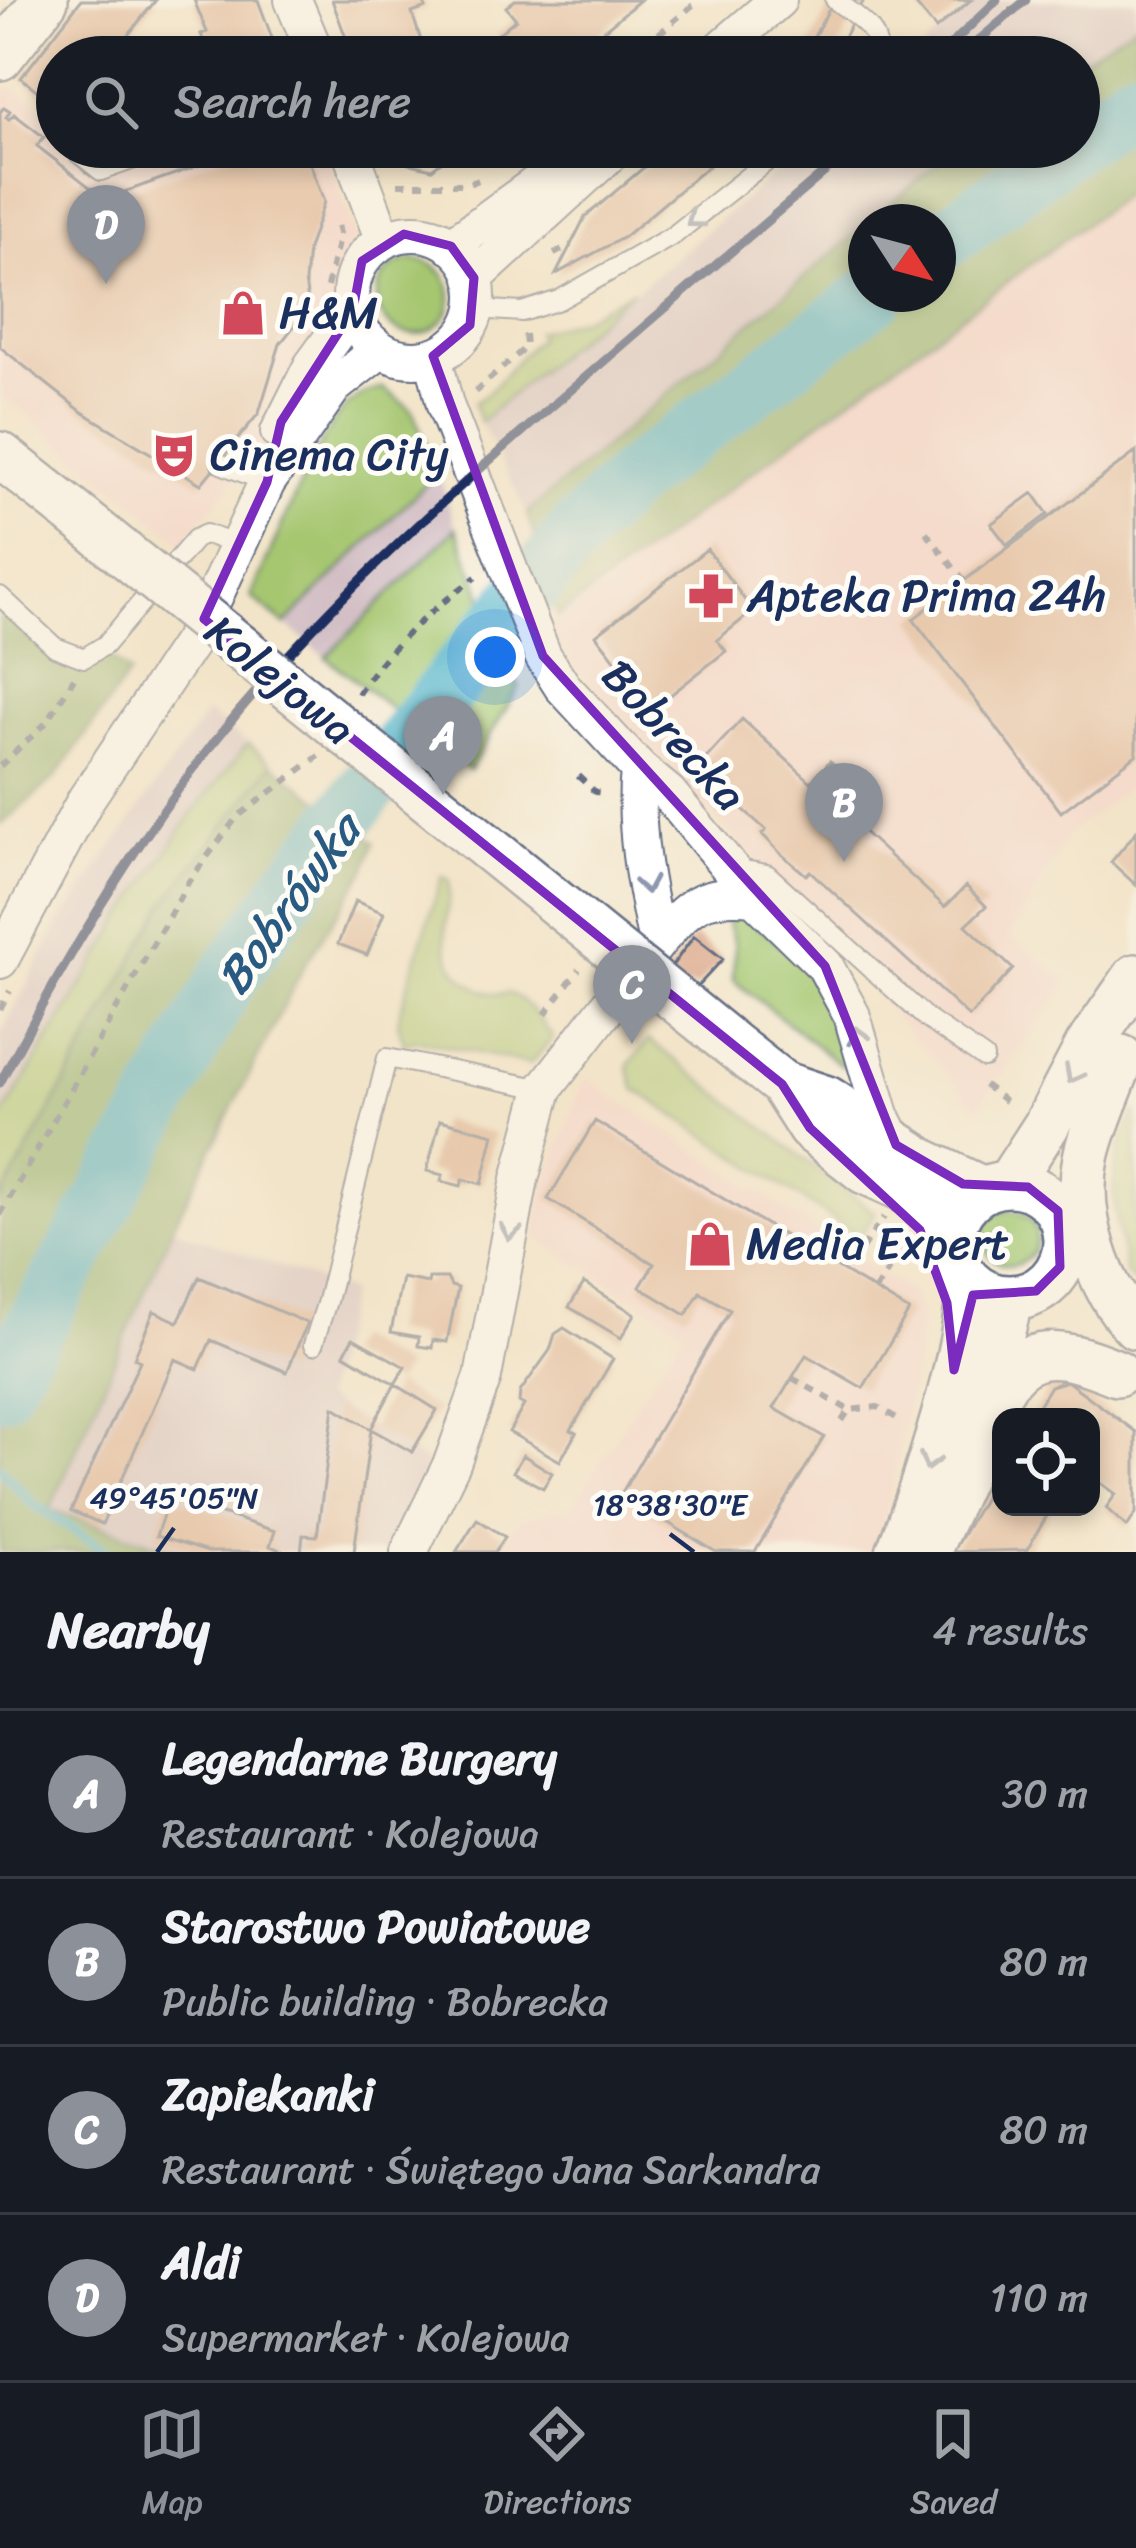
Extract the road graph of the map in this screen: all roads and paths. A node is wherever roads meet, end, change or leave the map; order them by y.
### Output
1 (45, 0) edge
2 (293, 0) edge
3 (699, 0) edge
4 (778, 0) edge
5 (835, 0) edge
6 (308, 36) edge
7 (656, 36) edge
8 (736, 36) edge
9 (874, 36) edge
10 (0, 56) edge
11 (357, 168) edge
12 (558, 168) edge
13 (597, 168) edge
14 (759, 168) edge
15 (483, 178) dead end
16 (366, 196) junction
17 (384, 241) junction
18 (452, 246) junction
19 (475, 294) junction
20 (352, 310) junction
21 (380, 350) junction
22 (433, 356) junction
23 (1, 455) edge
24 (220, 464) dead end
25 (267, 482) junction
26 (926, 532) dead end
27 (240, 546) junction
28 (505, 565) junction
29 (964, 581) dead end
30 (0, 596) edge
31 (84, 658) junction
32 (350, 707) dead end
33 (328, 742) dead end
34 (0, 766) edge
35 (639, 769) junction
36 (728, 867) junction
37 (754, 897) junction
38 (657, 943) junction
39 (0, 960) edge
40 (1136, 977) edge
41 (1129, 1042) edge
42 (984, 1058) dead end
43 (982, 1083) dead end
44 (544, 1089) junction
45 (1010, 1105) dead end
46 (880, 1158) junction
47 (1012, 1190) junction
48 (886, 1214) dead end
49 (0, 1215) edge
50 (952, 1235) junction
51 (862, 1249) dead end
52 (889, 1269) dead end
53 (967, 1280) junction
54 (1035, 1286) junction
55 (875, 1290) dead end
56 (1136, 1326) edge
57 (313, 1346) dead end
58 (1130, 1369) edge
59 (954, 1370) junction
60 (792, 1378) dead end
61 (848, 1410) junction
62 (842, 1421) dead end
63 (912, 1426) dead end
64 (970, 1458) junction
65 (409, 1552) edge
66 (899, 1552) edge
67 (927, 1552) edge

1 - 10 street
2 - 6 street
3 - 7 path
4 - 8 street
5 - 9 lane
11 - 16 street
12 - 18 street
13 - 19 street
14 -> 19 lane
15 - 16 path
16 - 17 street
17 - 18 street
17 - 20 street
18 - 19 street
19 - 22 street
20 - 21 street
20 - 25 street
21 - 22 street
21 - 25 street
22 - 28 street, Bobrecka
23 - 46 street, Kolejowa, bridge
24 - 25 lane
25 - 27 street
26 - 29 path
27 - 31 lane
27 - 39 street
28 - 32 path
28 - 35 street, Bobrecka
30 - 31 lane
31 - 34 path
33 - 49 path
35 - 36 street, Bobrecka
35 -> 38 street
36 - 37 street, Bobrecka
36 - 42 lane
37 - 38 street
46 -> 37 street, Bobrecka
38 - 44 street
40 -> 47 street
41 - 47 street
41 - 56 street
43 - 45 path
44 - 57 lane
44 -> 65 street
46 - 47 street, Kolejowa
46 - 50 street, Kolejowa
46 - 59 street
47 - 50 street
47 - 54 street
48 - 51 path
50 - 53 street
52 - 55 path
53 - 54 street
53 - 59 street
54 - 58 street
54 - 64 street
58 - 64 street
59 -> 66 street
60 - 61 path
61 - 62 path
61 - 63 path
64 - 67 street

